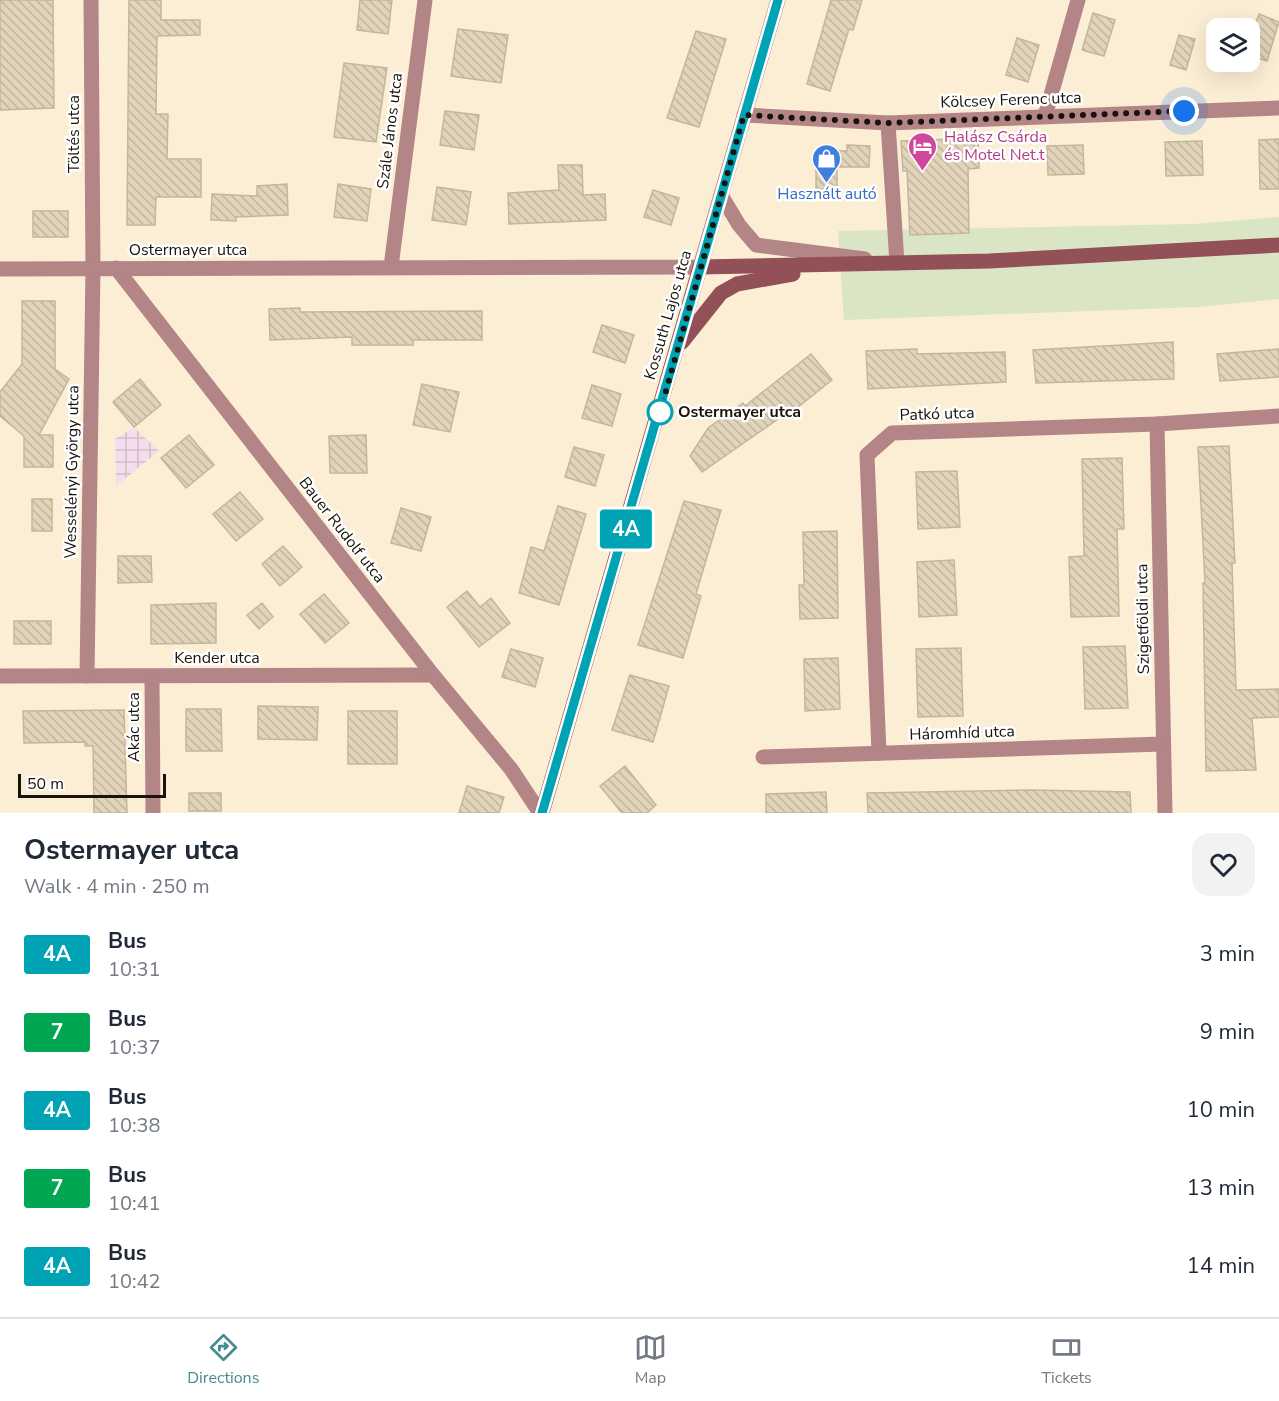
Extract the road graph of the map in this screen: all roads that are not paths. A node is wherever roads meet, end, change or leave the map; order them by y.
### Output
1 (91, 0) edge
2 (425, 0) edge
3 (778, 0) edge
4 (1078, 0) edge
5 (1278, 105) edge
6 (744, 115) junction
7 (1045, 117) junction
8 (888, 123) junction
9 (721, 195) junction
10 (1279, 245) edge
11 (897, 263) junction
12 (391, 267) junction
13 (700, 267) junction
14 (93, 268) junction
15 (116, 268) junction
16 (0, 269) edge
17 (678, 347) junction
18 (1279, 416) edge
19 (1157, 424) junction
20 (433, 675) junction
21 (0, 676) edge
22 (87, 676) junction
23 (152, 677) junction
24 (1163, 744) junction
25 (879, 753) junction
26 (763, 757) dead end
27 (153, 813) edge
28 (541, 813) edge
29 (1165, 813) edge

1 - 14 street, Töltés utca
2 - 12 street, Szále János utca
3 - 6 street, Kossuth Lajos utca
4 - 7 street
5 - 7 street, Kölcsey Ferenc utca
6 - 8 street, Kölcsey Ferenc utca
6 - 9 street, Kossuth Lajos utca
7 - 8 street, Kölcsey Ferenc utca
8 - 11 street
9 - 11 street
9 - 13 street, Kossuth Lajos utca
10 - 11 main road
11 - 13 main road
11 - 17 main road
12 - 13 street, Ostermayer utca
12 - 15 street, Ostermayer utca
13 - 17 main road, Kossuth Lajos utca
14 - 15 street, Ostermayer utca
14 - 16 street, Ostermayer utca
14 - 22 street, Wesselényi György utca
15 - 20 street, Bauer Rudolf utca
17 - 28 main road, Kossuth Lajos utca
18 - 19 street, Patkó utca
19 - 24 street, Szigetföldi utca
19 - 25 street, Patkó utca
20 - 23 street, Kender utca
20 - 28 street, Bauer Rudolf utca
21 - 22 street, Kender utca
22 - 23 street, Kender utca
23 - 27 street, Akác utca
24 - 25 street, Háromhíd utca
24 - 29 street, Szigetföldi utca
25 - 26 street, Háromhíd utca

